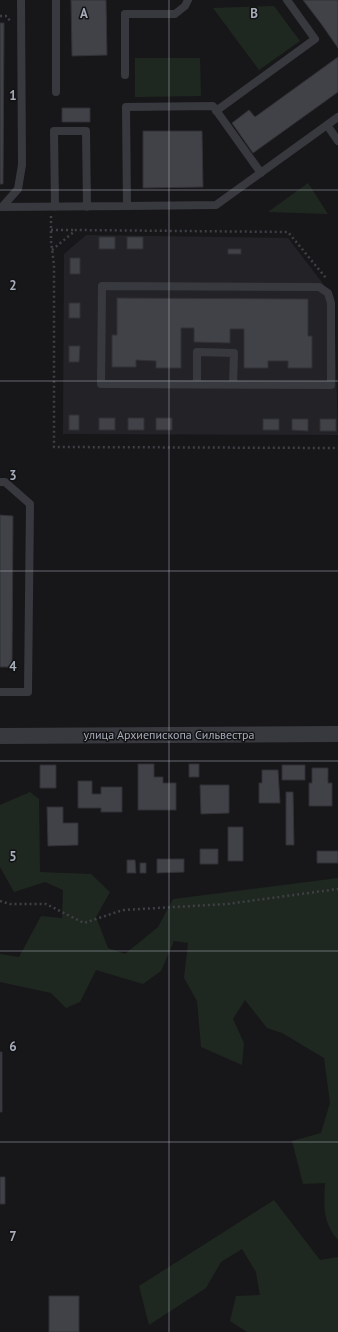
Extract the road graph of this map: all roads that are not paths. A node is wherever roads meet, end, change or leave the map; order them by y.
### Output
1 (21, 0) edge
2 (56, 0) edge
3 (188, 0) edge
4 (287, 0) edge
5 (125, 75) dead end
6 (56, 92) dead end
7 (216, 111) junction
8 (338, 117) edge
9 (327, 125) junction
10 (338, 141) edge
11 (261, 173) junction
12 (87, 206) junction
13 (127, 206) junction
14 (55, 207) junction
15 (1, 208) edge
16 (334, 379) edge
17 (197, 384) junction
18 (233, 384) junction
19 (0, 482) edge
20 (0, 692) edge
21 (338, 734) edge
22 (0, 736) edge

1 - 15 lane
2 - 6 lane
3 - 5 lane
4 - 7 lane
7 - 11 lane
7 - 13 lane
8 - 9 lane
9 - 10 lane
9 - 11 lane
11 - 13 lane
12 - 13 lane
12 - 14 lane
12 - 14 lane
14 - 15 lane
16 - 17 lane
16 - 18 lane
17 - 18 lane
17 - 18 lane
19 - 20 lane
21 - 22 street, улица Архиепископа Сильвестра

